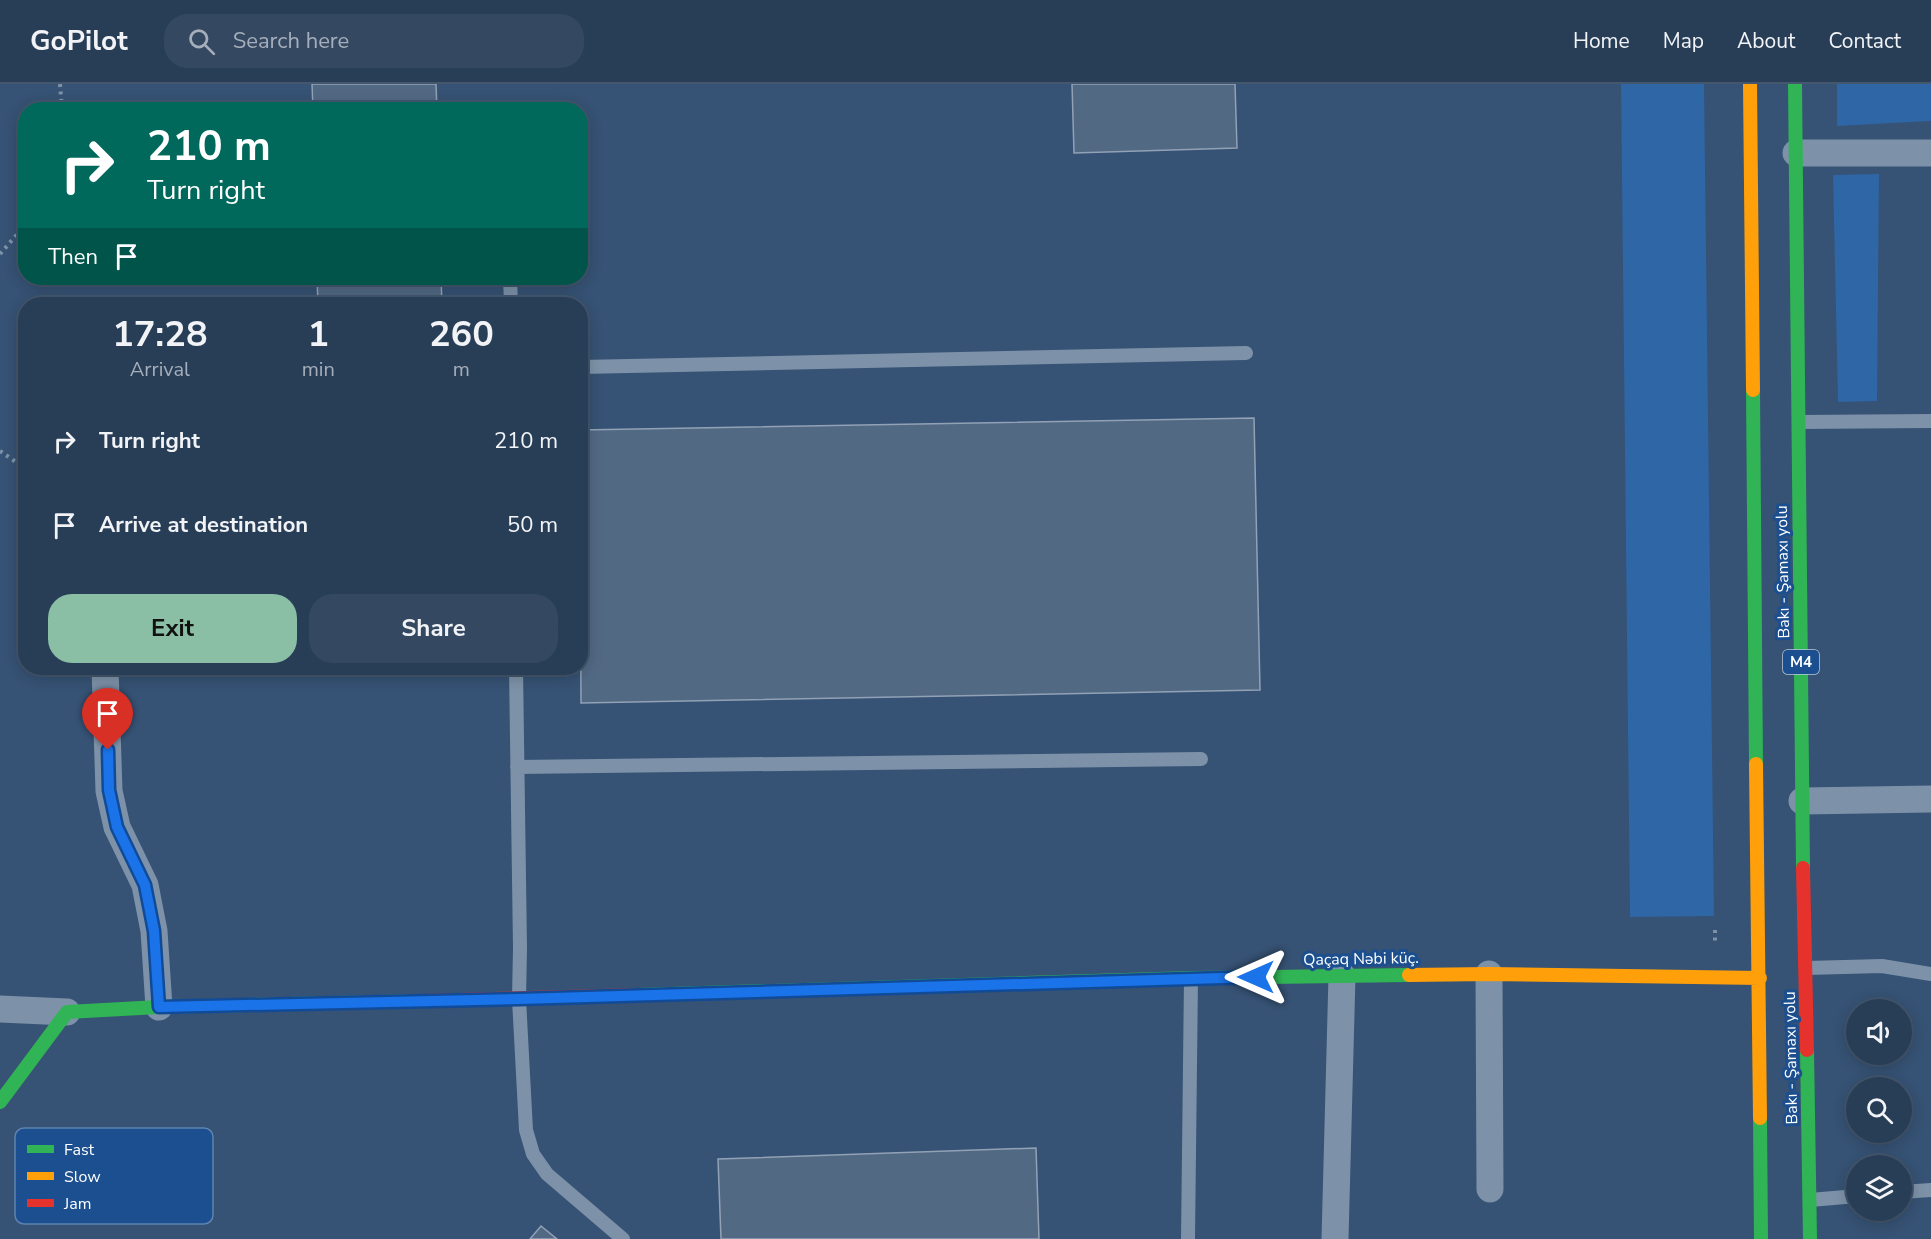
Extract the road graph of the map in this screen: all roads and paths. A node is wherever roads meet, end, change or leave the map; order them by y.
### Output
1 (60, 84) edge
2 (1750, 84) edge
3 (1795, 84) edge
4 (61, 102) edge
5 (1796, 153) junction
6 (1931, 153) edge
7 (18, 233) edge
8 (0, 254) edge
9 (1245, 353) dead end
10 (588, 367) edge
11 (1931, 421) edge
12 (1799, 422) junction
13 (0, 451) edge
14 (18, 463) edge
15 (105, 675) edge
16 (516, 675) edge
17 (1201, 759) dead end
18 (517, 767) junction
19 (1931, 799) edge
20 (1802, 801) junction
21 (1806, 968) junction
22 (1489, 974) junction
23 (1931, 975) edge
24 (1342, 976) junction
25 (1191, 978) junction
26 (1760, 978) junction
27 (519, 999) junction
28 (159, 1007) junction
29 (0, 1009) edge
30 (67, 1012) junction
31 (0, 1102) edge
32 (1490, 1189) dead end
33 (1931, 1190) edge
34 (1912, 1191) edge
35 (1846, 1197) edge
36 (1810, 1200) junction
37 (623, 1239) edge
38 (1188, 1239) edge
39 (1335, 1239) edge
40 (1761, 1239) edge
41 (1810, 1239) edge

1 - 4 path
2 - 26 main road, Bakı - Şamaxı yolu
3 - 5 main road, Bakı - Şamaxı yolu / M4
5 - 6 street
5 - 12 main road, Bakı - Şamaxı yolu / M4
7 - 8 path
9 - 10 lane
11 - 12 lane
12 - 20 main road, Bakı - Şamaxı yolu / M4
13 - 14 path
15 - 28 street
16 - 18 lane
17 - 18 lane
18 - 27 lane
19 - 20 street
20 - 21 main road, Bakı - Şamaxı yolu / M4
21 - 23 lane
21 - 36 main road, Bakı - Şamaxı yolu / M4
22 - 24 main road, Qaçaq Nəbi küç.
22 - 26 main road, Qaçaq Nəbi küç.
22 - 32 street
24 - 25 main road, Qaçaq Nəbi küç.
24 - 39 street
25 - 27 main road, Qaçaq Nəbi küç.
25 - 38 lane
26 - 40 main road, Bakı - Şamaxı yolu
27 - 28 main road, Qaçaq Nəbi küç.
27 - 37 lane
28 - 30 main road, Qaçaq Nəbi küç.
29 - 30 street
30 - 31 main road
33 - 34 lane
35 - 36 lane
36 - 41 main road, Bakı - Şamaxı yolu / M4

